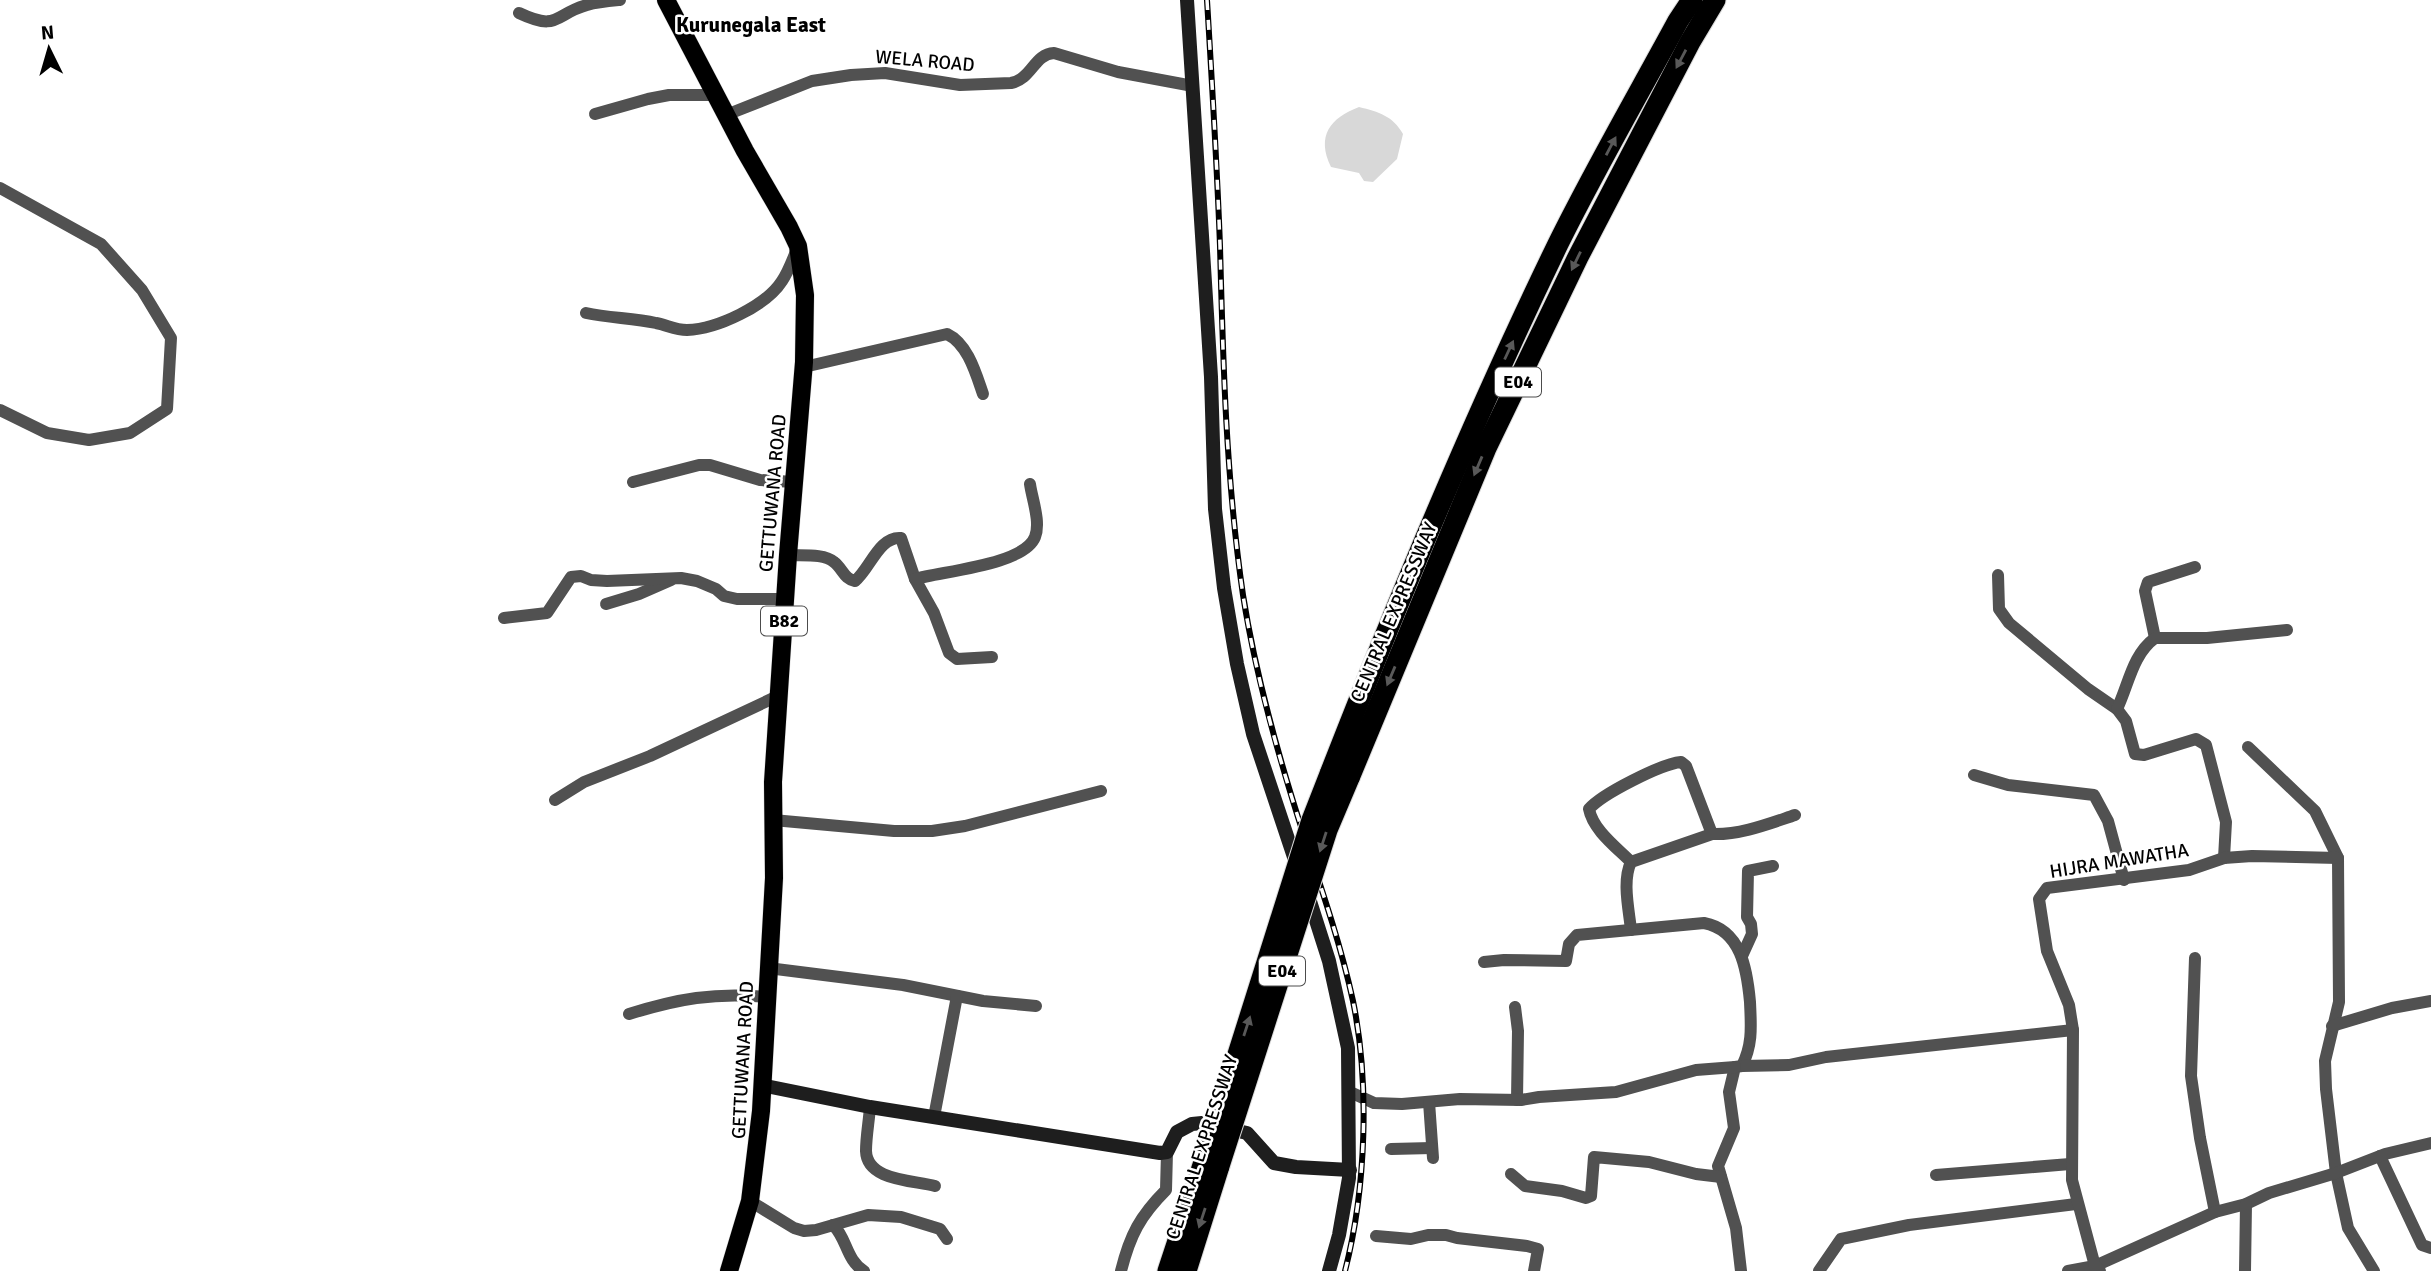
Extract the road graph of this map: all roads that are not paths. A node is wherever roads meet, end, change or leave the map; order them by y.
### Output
1 (620, 0) edge
2 (666, 0) edge
3 (1187, 0) edge
4 (1692, 0) edge
5 (1715, 0) edge
6 (1681, 10) edge
7 (519, 13) dead end
8 (1193, 86) junction
9 (716, 95) junction
10 (595, 114) dead end
11 (726, 115) junction
12 (0, 188) edge
13 (798, 246) junction
14 (586, 313) dead end
15 (804, 367) junction
16 (983, 394) dead end
17 (0, 410) edge
18 (633, 482) dead end
19 (794, 482) junction
20 (1030, 484) dead end
21 (788, 555) junction
22 (2195, 567) dead end
23 (1998, 575) dead end
24 (675, 579) junction
25 (915, 579) junction
26 (785, 599) junction
27 (606, 604) dead end
28 (504, 618) dead end
29 (2287, 629) dead end
30 (2155, 638) junction
31 (992, 657) dead end
32 (780, 695) junction
33 (2117, 709) junction
34 (2248, 747) dead end
35 (1974, 775) dead end
36 (1101, 791) dead end
37 (555, 800) dead end
38 (1795, 816) dead end
39 (773, 820) junction
40 (1712, 834) junction
41 (2224, 858) junction
42 (2338, 858) junction
43 (1631, 862) junction
44 (1773, 866) dead end
45 (2124, 880) junction
46 (1631, 930) junction
47 (1742, 956) junction
48 (2195, 958) dead end
49 (1484, 962) dead end
50 (768, 968) junction
51 (957, 996) junction
52 (766, 998) junction
53 (2431, 1001) edge
54 (1036, 1006) dead end
55 (1515, 1007) dead end
56 (628, 1014) dead end
57 (2332, 1026) junction
58 (2073, 1030) junction
59 (1738, 1066) junction
60 (761, 1085) junction
61 (1350, 1092) junction
62 (1517, 1100) junction
63 (1429, 1102) junction
64 (870, 1107) junction
65 (934, 1117) junction
66 (2431, 1143) edge
67 (1391, 1149) dead end
68 (1167, 1152) junction
69 (2379, 1156) junction
70 (1212, 1164) junction
71 (2070, 1164) junction
72 (1350, 1170) junction
73 (2336, 1173) junction
74 (1511, 1174) dead end
75 (1936, 1175) dead end
76 (1721, 1177) junction
77 (935, 1186) dead end
78 (750, 1201) junction
79 (2076, 1204) junction
80 (2246, 1204) junction
81 (2215, 1212) junction
82 (833, 1225) junction
83 (1376, 1236) dead end
84 (947, 1239) dead end
85 (2431, 1248) edge
86 (2097, 1268) edge
87 (729, 1271) edge
88 (864, 1271) edge
89 (1121, 1271) edge
90 (1168, 1271) edge
91 (1186, 1271) edge
92 (1329, 1271) edge
93 (1534, 1271) edge
94 (1741, 1271) edge
95 (1819, 1271) edge
96 (2068, 1271) edge
97 (2245, 1271) edge
98 (2374, 1271) edge

1 - 7 street
2 - 9 main road, GETTUWANA ROAD / B82
3 - 8 street
4 - 6 highway, CENTRAL EXPRESSWAY / E04
5 -> 70 highway, CENTRAL EXPRESSWAY / E04, bridge
70 -> 6 highway, CENTRAL EXPRESSWAY / E04, bridge
8 - 11 street, WELA ROAD
8 - 61 street
9 - 10 street
9 - 11 main road, GETTUWANA ROAD / B82
11 - 13 main road, GETTUWANA ROAD / B82
12 - 17 street
13 - 14 street
13 - 15 main road, GETTUWANA ROAD / B82
15 - 16 street
15 - 19 main road, GETTUWANA ROAD / B82
18 - 19 street
19 - 21 main road, GETTUWANA ROAD / B82
20 - 25 street
21 - 25 street
21 - 26 main road, GETTUWANA ROAD / B82
22 - 30 street
23 - 33 street
24 - 26 street
24 - 27 street
24 - 28 street
25 - 31 street
26 - 32 main road, GETTUWANA ROAD / B82
29 - 30 street
30 - 33 street
32 - 37 street
32 - 39 main road, GETTUWANA ROAD / B82
33 - 41 street
34 - 42 street
35 - 45 street
36 - 39 street
38 - 40 street
39 - 50 main road, GETTUWANA ROAD / B82
40 - 43 street
40 - 43 street
41 - 42 street, HIJRA MAWATHA
41 - 45 street, HIJRA MAWATHA
42 - 57 street
43 - 46 street
44 - 47 street
45 - 58 street, HIJRA MAWATHA
46 - 47 street
46 - 49 street
47 - 59 street
48 - 81 street
50 - 51 street
50 - 52 main road, GETTUWANA ROAD / B82
51 - 54 street
51 - 65 street
52 - 56 street
52 - 60 main road, GETTUWANA ROAD / B82
53 - 57 street
55 - 62 street
57 - 73 street
58 - 59 street
58 - 71 street, HIJRA MAWATHA
59 - 62 street
59 - 76 street
60 - 64 street
60 - 78 main road, GETTUWANA ROAD / B82
61 - 63 street
61 - 72 street
62 - 63 street
63 - 67 street
64 - 65 street
64 - 77 street
65 - 68 street
66 - 69 street
68 - 72 street
68 - 89 street
69 - 73 street
69 - 85 street
70 - 90 highway, CENTRAL EXPRESSWAY / E04
70 -> 91 highway, CENTRAL EXPRESSWAY / E04
71 - 75 street
71 - 79 street, HIJRA MAWATHA
72 - 92 street
73 - 80 street
73 - 98 street
74 - 76 street
76 - 94 street
78 - 82 street
78 - 87 main road, GETTUWANA ROAD / B82
79 - 86 street, HIJRA MAWATHA
79 - 95 street
80 - 81 street
80 - 97 street
81 - 86 street
82 - 84 street
82 - 88 street
83 - 93 street
86 - 96 street

